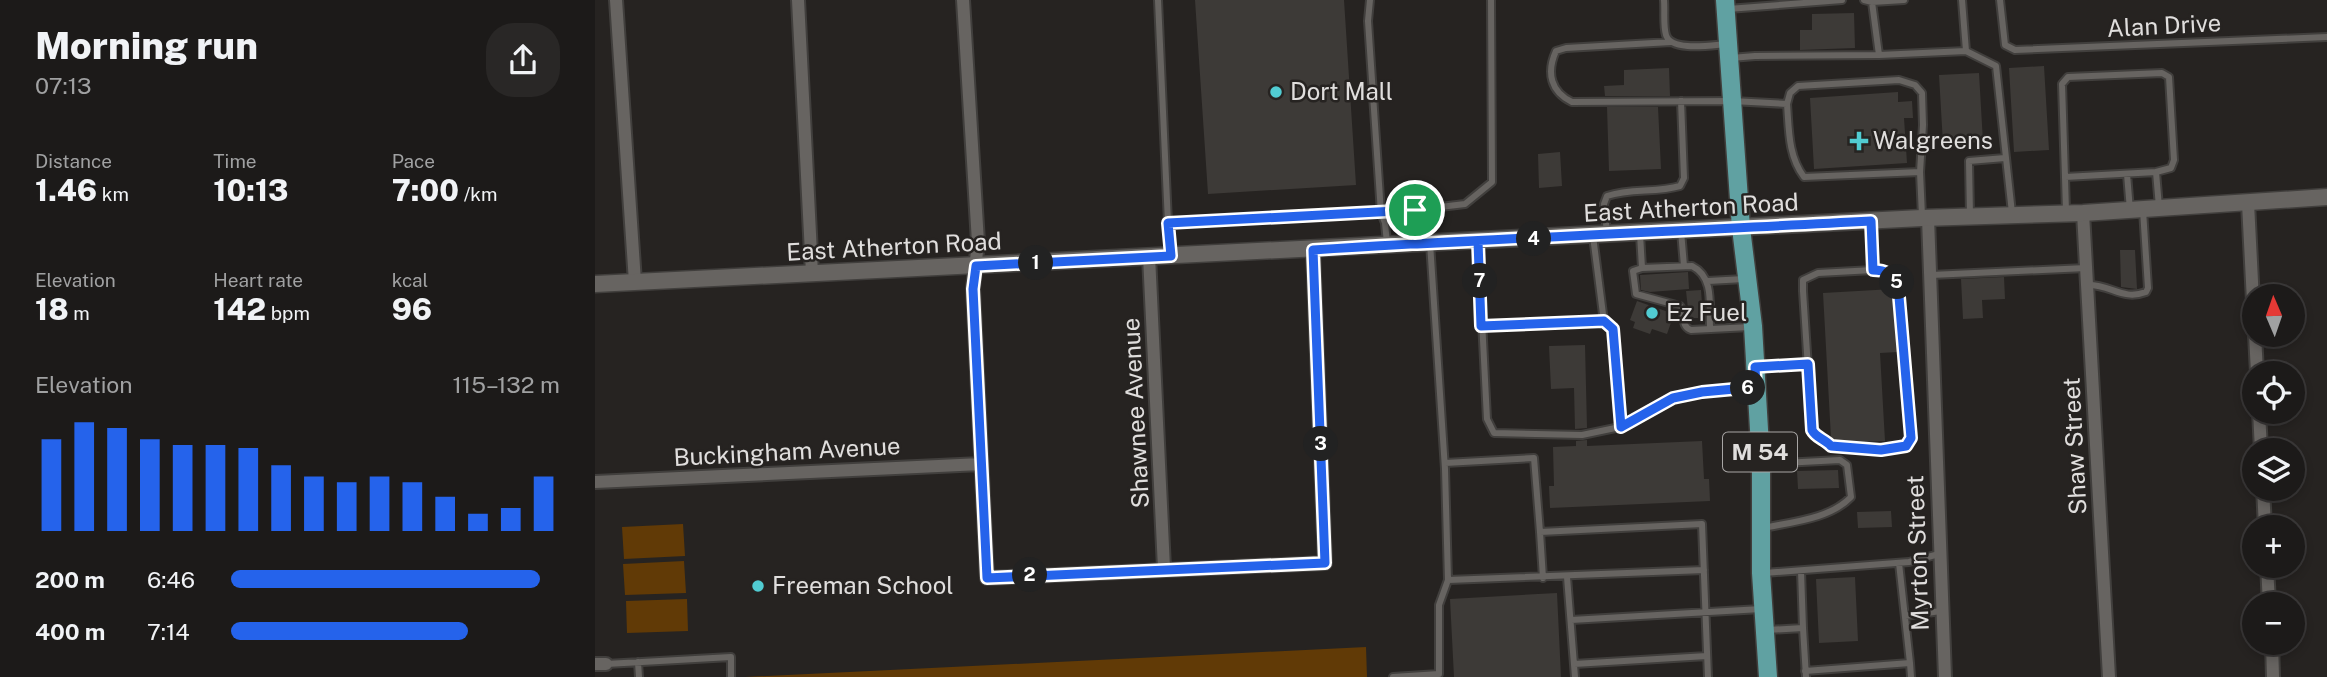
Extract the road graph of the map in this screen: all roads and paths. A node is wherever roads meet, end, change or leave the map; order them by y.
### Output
1 (616, 0) edge
2 (798, 0) edge
3 (963, 0) edge
4 (1158, 0) edge
5 (1370, 0) edge
6 (1491, 0) edge
7 (1664, 0) edge
8 (1842, 0) edge
9 (1904, 0) edge
10 (1962, 0) edge
11 (2000, 0) edge
12 (1868, 1) edge
13 (1726, 4) edge
14 (2327, 37) edge
15 (1671, 43) junction
16 (1729, 51) junction
17 (1966, 51) junction
18 (1879, 55) junction
19 (1732, 100) junction
20 (1681, 101) junction
21 (1787, 104) junction
22 (2005, 158) junction
23 (1920, 172) junction
24 (2156, 172) junction
25 (2127, 174) junction
26 (2065, 177) junction
27 (2327, 197) edge
28 (2248, 203) junction
29 (2144, 209) junction
30 (1415, 210) junction
31 (1381, 213) junction
32 (2066, 214) junction
33 (2083, 214) junction
34 (2012, 216) junction
35 (1925, 218) junction
36 (1971, 218) junction
37 (1871, 221) junction
38 (1168, 223) junction
39 (1741, 228) junction
40 (1681, 231) junction
41 (1640, 234) junction
42 (1600, 236) junction
43 (1478, 241) junction
44 (1424, 244) junction
45 (1387, 245) junction
46 (1313, 250) junction
47 (1149, 256) junction
48 (1171, 256) junction
49 (976, 266) junction
50 (1684, 266) junction
51 (1642, 268) junction
52 (2086, 268) junction
53 (1873, 270) junction
54 (812, 273) junction
55 (1929, 275) junction
56 (1748, 279) junction
57 (1708, 281) junction
58 (635, 282) junction
59 (595, 284) edge
60 (2252, 284) edge
61 (2087, 285) junction
62 (1604, 321) junction
63 (1481, 326) junction
64 (1753, 326) junction
65 (1710, 329) junction
66 (1808, 364) junction
67 (1755, 367) junction
68 (1756, 387) junction
69 (1621, 427) junction
70 (1445, 463) junction
71 (981, 464) junction
72 (1761, 464) junction
73 (595, 482) edge
74 (1760, 529) junction
75 (1540, 532) junction
76 (1939, 554) junction
77 (1899, 563) junction
78 (1164, 568) junction
79 (1704, 570) junction
80 (1801, 571) junction
81 (1761, 573) junction
82 (1567, 577) junction
83 (1543, 578) junction
84 (1448, 580) junction
85 (1763, 609) junction
86 (1941, 611) junction
87 (1706, 614) junction
88 (1905, 616) junction
89 (1571, 620) junction
90 (1804, 628) junction
91 (1765, 630) junction
92 (2272, 655) edge
93 (1707, 656) junction
94 (638, 662) junction
95 (1910, 663) junction
96 (600, 664) edge
97 (1574, 664) junction
98 (1806, 674) edge
99 (639, 677) edge
100 (731, 677) edge
101 (1393, 677) edge
102 (1575, 677) edge
103 (1708, 677) edge
104 (1767, 677) edge
105 (1911, 677) edge
106 (1945, 677) edge
107 (2109, 677) edge
108 (2273, 677) edge

1 - 58 street
2 - 54 street
3 - 49 street
4 - 38 lane
5 - 31 lane
6 - 30 lane
7 - 15 lane
8 - 13 lane
9 - 12 lane
10 - 17 lane
11 - 14 lane, Alan Drive
12 - 18 lane
13 - 16 main road, M 54
15 - 16 lane
15 - 20 lane
16 - 18 lane
16 - 19 main road, M 54
17 - 18 lane
17 - 22 lane
19 - 20 lane
19 - 21 lane
19 - 39 main road, M 54
20 - 42 lane
21 - 23 lane
21 - 23 lane
22 - 34 lane
22 - 36 lane
23 - 35 lane
24 - 25 lane
24 - 26 lane
24 - 29 lane
25 - 26 lane
25 - 29 lane
26 - 32 lane
27 - 28 street, East Atherton Road
28 - 29 street, East Atherton Road
28 - 60 street
29 - 33 street, East Atherton Road
29 - 61 lane
30 - 31 lane
30 - 44 lane
31 - 38 lane
31 - 45 lane
32 - 33 street, East Atherton Road
32 - 34 street, East Atherton Road
33 - 52 street, Shaw Street
34 - 36 street, East Atherton Road
35 - 36 street, East Atherton Road
35 - 37 street, East Atherton Road
35 - 55 street, Myrton Street
37 - 39 street, East Atherton Road
37 - 53 lane
38 - 48 lane
39 - 40 street, East Atherton Road
39 - 56 main road, M 54
40 - 41 street, East Atherton Road
40 - 50 lane
41 - 42 street, East Atherton Road
41 - 51 lane
42 - 43 street, East Atherton Road
42 - 62 lane
43 - 44 street, East Atherton Road
43 - 63 lane
44 - 45 street, East Atherton Road
44 - 70 lane
45 - 46 street, East Atherton Road
46 - 48 street, East Atherton Road
46 - 78 street
47 - 48 street, East Atherton Road
47 - 49 street, East Atherton Road
47 - 78 street, Shawnee Avenue
49 - 54 street, East Atherton Road
49 - 71 street
50 - 51 lane
50 - 57 lane
51 - 65 lane
52 - 55 lane
52 - 61 street, Shaw Street
53 - 66 lane
53 - 66 lane
54 - 58 street, East Atherton Road
55 - 76 street, Myrton Street
56 - 57 lane
56 - 64 main road, M 54
57 - 65 lane
58 - 59 street, East Atherton Road
61 - 107 street, Shaw Street
62 - 63 lane
62 - 69 lane
63 - 69 lane
64 - 65 lane
64 - 67 main road, M 54
66 - 67 lane
67 - 68 main road, M 54
68 - 69 lane
68 - 72 main road, M 54
70 - 75 lane
70 - 84 lane
71 - 73 street, Buckingham Avenue
71 - 78 street
72 - 74 main road, M 54
72 - 74 lane
74 - 81 main road, M 54
75 - 79 lane
75 - 83 lane
76 - 77 lane
76 - 86 street, Myrton Street
77 - 80 lane
77 - 88 lane
79 - 82 lane
79 - 87 lane
80 - 81 lane
80 - 90 lane
81 - 85 main road, M 54
82 - 83 lane
82 - 89 lane
83 - 84 lane
84 - 101 lane
85 - 87 lane
85 - 91 main road, M 54
86 - 88 lane
86 - 106 street, Myrton Street
87 - 89 lane
87 - 93 lane
88 - 95 lane
89 - 97 lane
90 - 91 lane
90 - 98 lane
91 - 104 main road, M 54
92 - 108 street
93 - 97 lane
93 - 103 lane
94 - 96 lane
94 - 99 lane
94 - 100 lane
95 - 98 lane
95 - 105 lane
97 - 102 lane

